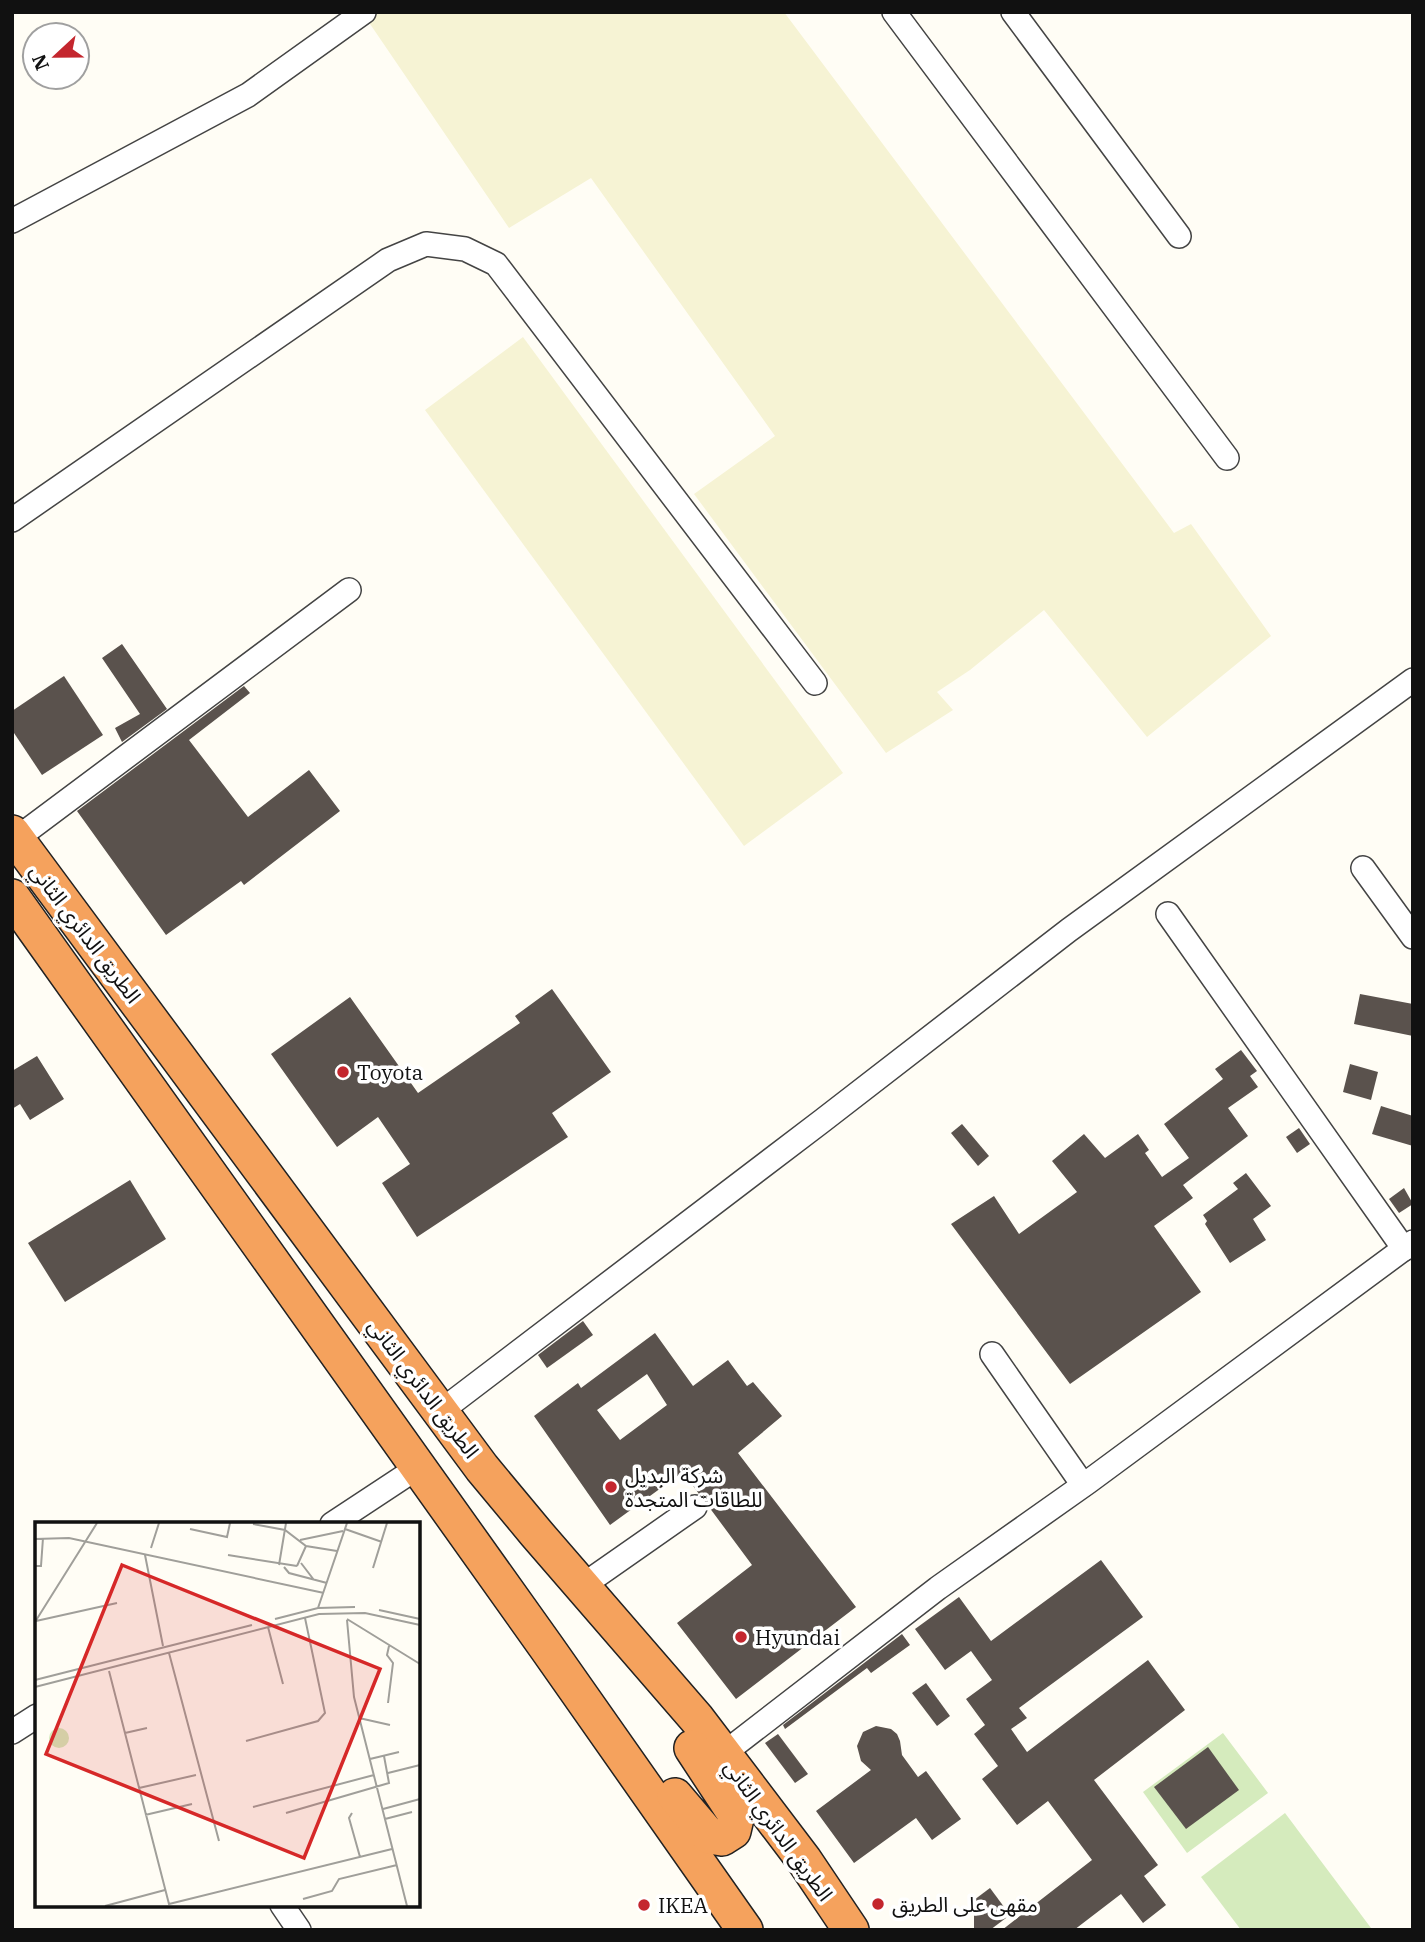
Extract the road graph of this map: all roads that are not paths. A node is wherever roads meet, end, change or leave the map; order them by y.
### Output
1 (364, 12) edge
2 (894, 12) edge
3 (1013, 12) edge
4 (12, 221) edge
5 (1179, 236) dead end
6 (1227, 458) dead end
7 (12, 520) edge
8 (349, 590) dead end
9 (1413, 680) edge
10 (815, 682) dead end
11 (14, 836) edge
12 (1363, 868) dead end
13 (12, 897) edge
14 (1168, 914) dead end
15 (1413, 937) edge
16 (1408, 1245) edge
17 (992, 1354) dead end
18 (440, 1411) junction
19 (417, 1468) junction
20 (482, 1468) junction
21 (1083, 1485) junction
22 (695, 1507) dead end
23 (335, 1522) edge
24 (582, 1587) junction
25 (547, 1648) junction
26 (35, 1717) edge
27 (12, 1732) edge
28 (723, 1754) junction
29 (283, 1907) edge
30 (299, 1930) edge
31 (745, 1930) edge
32 (851, 1930) edge

1 - 4 street
2 - 6 street
3 - 5 street
7 - 10 street
8 - 11 street
9 - 18 street
11 - 18 highway, الطريق الدائري الثاني
12 - 15 street
13 - 19 highway, الطريق الدائري الثاني
14 - 16 street
16 - 21 street
17 - 21 street
18 - 20 highway, الطريق الدائري الثاني
19 - 23 street
19 - 25 highway, الطريق الدائري الثاني
20 - 24 highway, الطريق الدائري الثاني
20 - 25 highway
21 - 28 street
22 - 24 street
24 - 28 highway, الطريق الدائري الثاني
25 - 31 highway, الطريق الدائري الثاني
26 - 27 street
28 - 32 highway, الطريق الدائري الثاني
29 - 30 street

